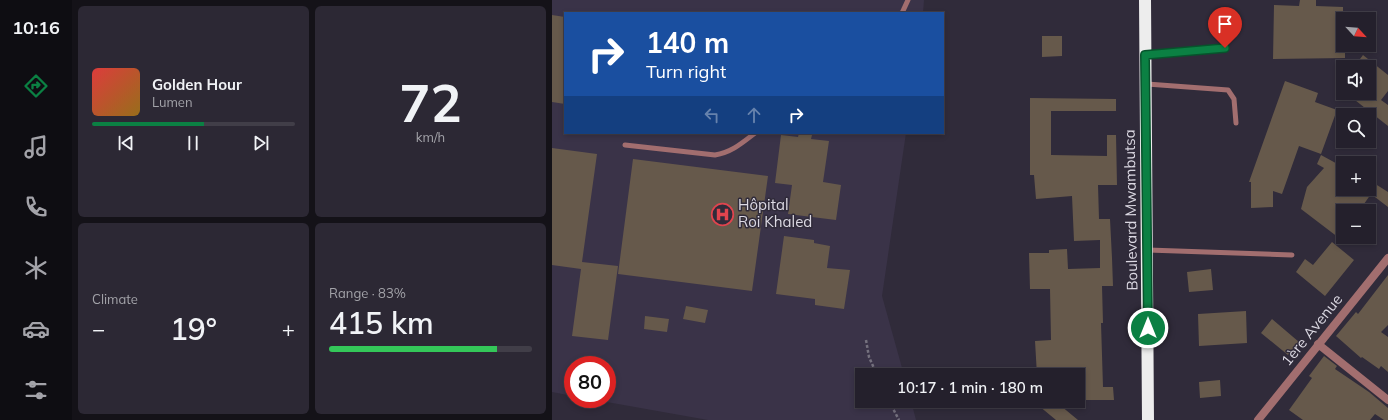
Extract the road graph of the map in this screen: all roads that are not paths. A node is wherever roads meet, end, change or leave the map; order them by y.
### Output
1 (908, 0) edge
2 (1145, 0) edge
3 (902, 12) edge
4 (1225, 48) dead end
5 (1145, 55) junction
6 (1146, 84) junction
7 (1236, 123) dead end
8 (754, 134) edge
9 (626, 146) dead end
10 (1148, 250) junction
11 (1292, 255) dead end
12 (1388, 258) edge
13 (1318, 344) junction
14 (1388, 400) edge
15 (1148, 420) edge
16 (1258, 420) edge

1 - 3 lane
2 - 5 highway, Boulevard Mwambutsa
4 - 5 lane
5 - 6 highway, Boulevard Mwambutsa
6 - 7 lane
6 - 10 highway, Boulevard Mwambutsa
8 - 9 lane
10 - 11 lane
10 - 15 highway, Boulevard Mwambutsa
12 - 13 street, 1ère Avenue
13 - 14 street
13 - 16 street, 1ère Avenue

